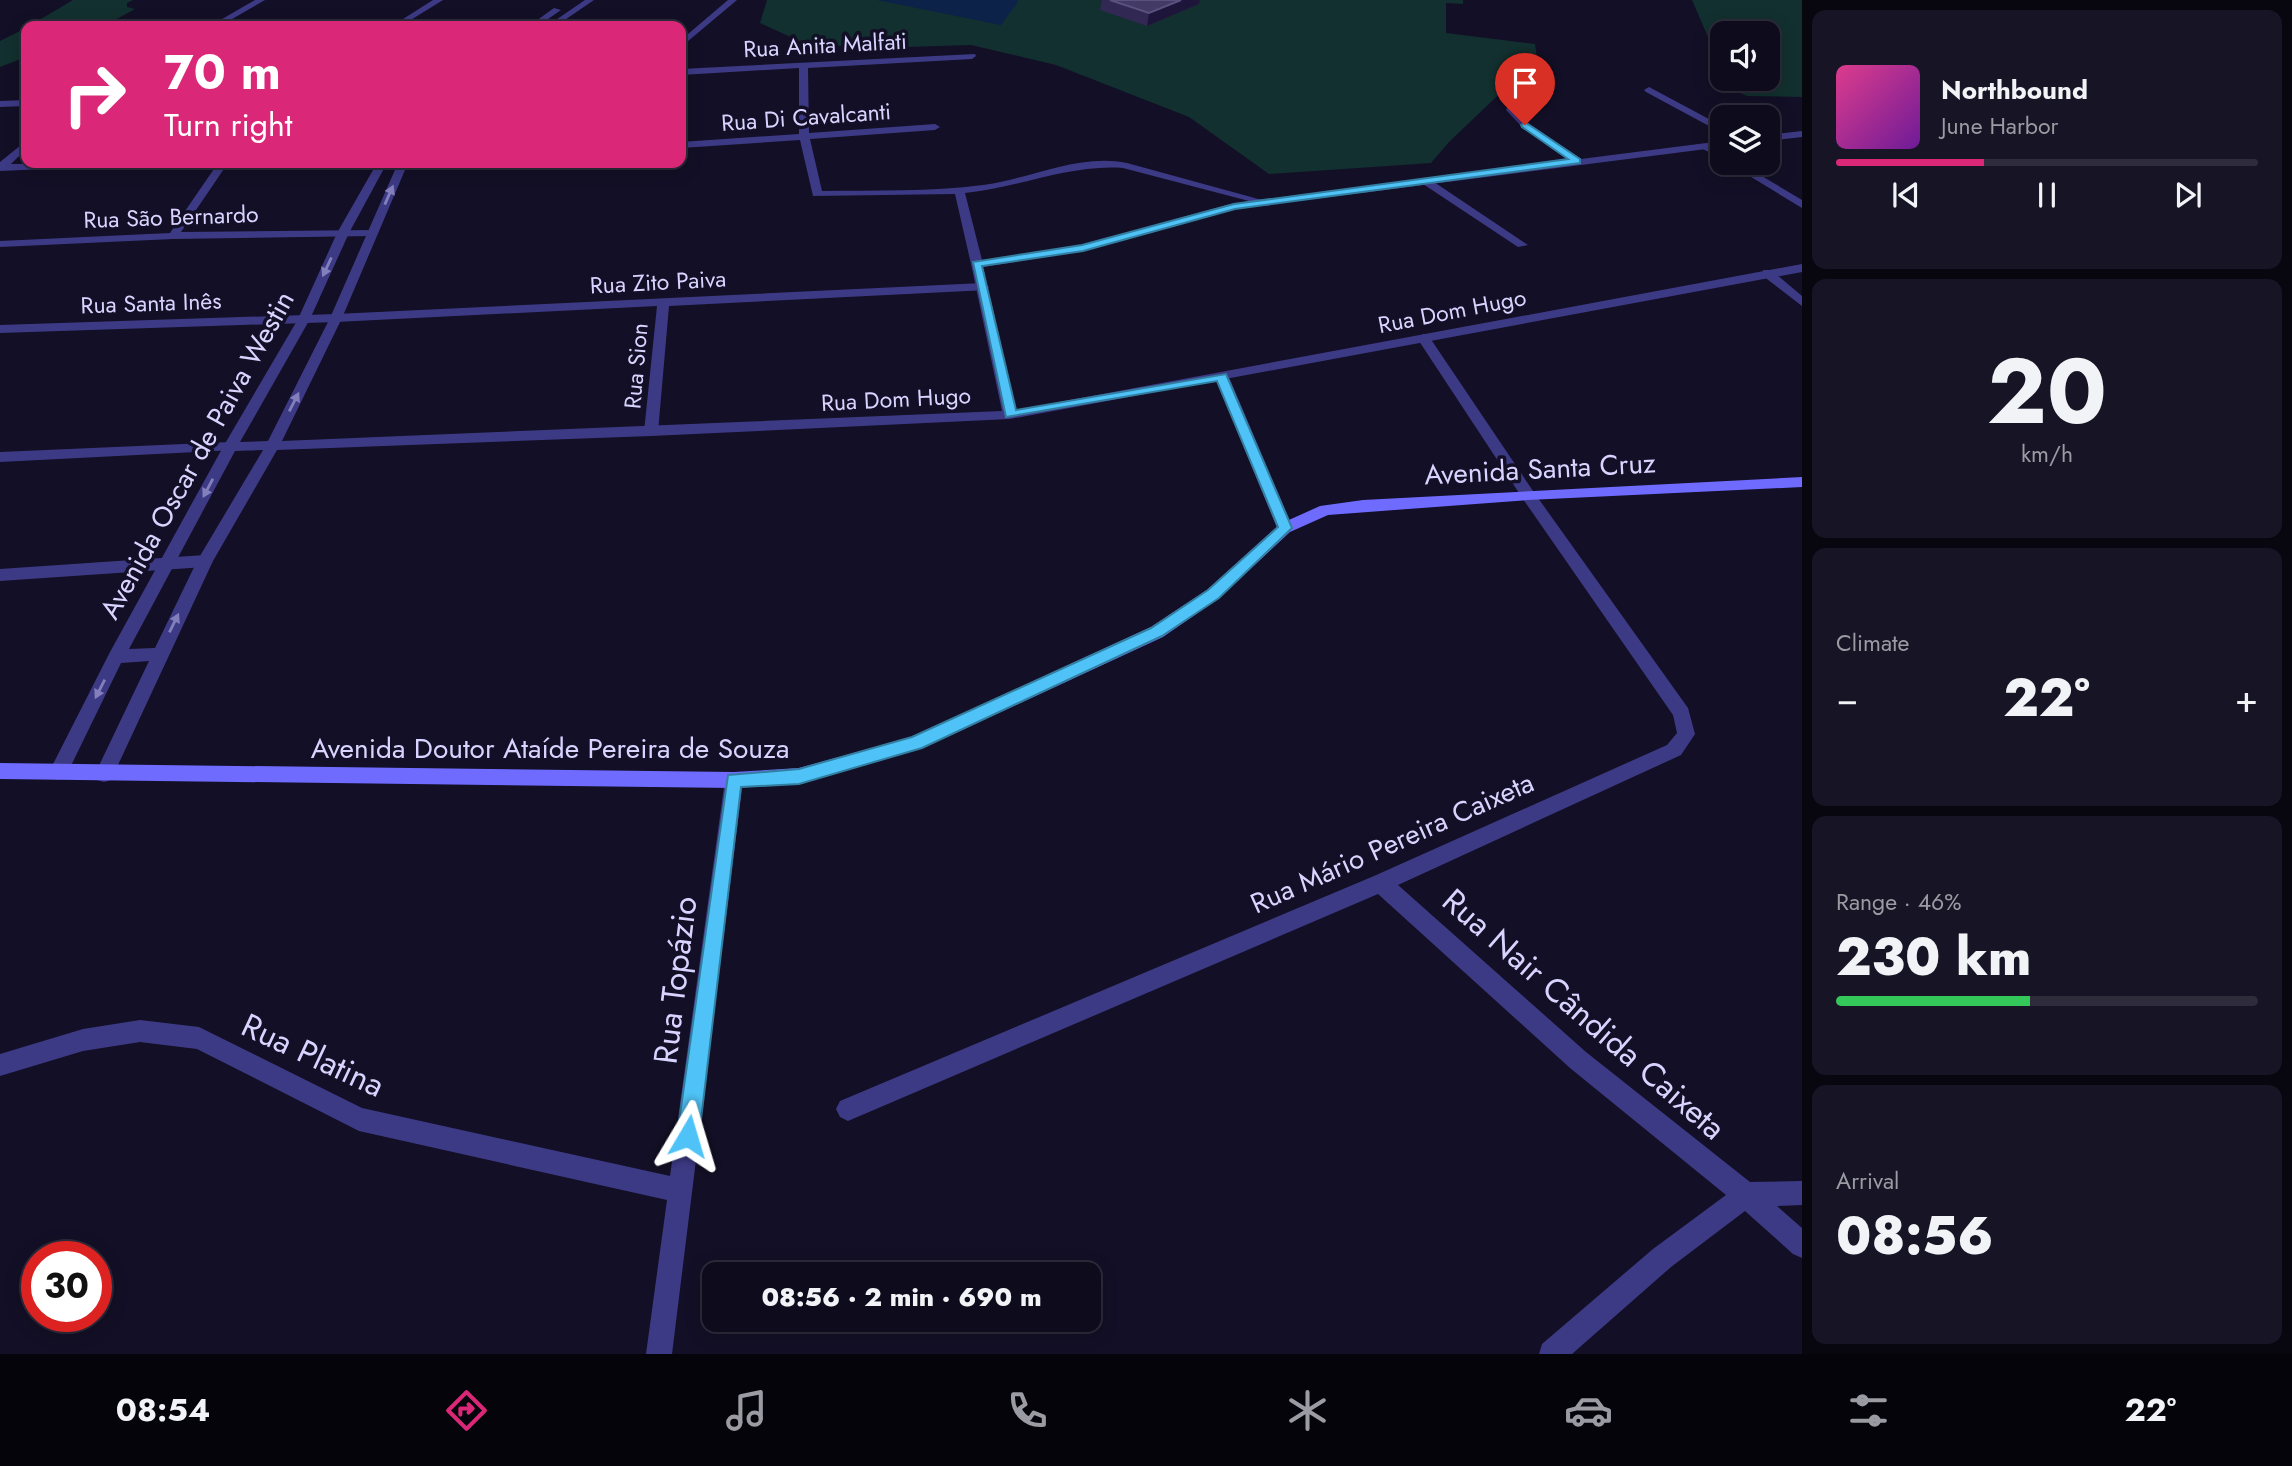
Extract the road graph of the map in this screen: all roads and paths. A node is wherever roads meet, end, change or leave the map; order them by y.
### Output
1 (261, 0) edge
2 (439, 0) edge
3 (571, 0) edge
4 (589, 0) edge
5 (733, 0) edge
6 (223, 21) edge
7 (404, 21) edge
8 (540, 21) edge
9 (558, 21) edge
10 (686, 40) edge
11 (972, 56) dead end
12 (803, 66) junction
13 (686, 72) edge
14 (1534, 90) dead end
15 (1649, 90) dead end
16 (21, 103) edge
17 (0, 104) edge
18 (1710, 123) edge
19 (935, 127) dead end
20 (1802, 134) edge
21 (804, 136) junction
22 (1780, 137) edge
23 (686, 145) edge
24 (1710, 145) edge
25 (1704, 146) junction
26 (21, 148) edge
27 (1710, 149) edge
28 (1577, 161) junction
29 (21, 166) edge
30 (0, 167) edge
31 (220, 168) edge
32 (379, 168) edge
33 (401, 168) edge
34 (1752, 175) edge
35 (1427, 182) junction
36 (959, 190) junction
37 (1268, 202) junction
38 (1802, 205) edge
39 (343, 233) junction
40 (372, 233) junction
41 (173, 236) junction
42 (0, 244) edge
43 (1522, 245) dead end
44 (976, 264) junction
45 (1802, 268) edge
46 (1767, 273) junction
47 (982, 287) junction
48 (1802, 302) edge
49 (663, 303) junction
50 (336, 318) junction
51 (303, 319) junction
52 (0, 330) edge
53 (1423, 338) junction
54 (1222, 377) junction
55 (1010, 415) junction
56 (651, 432) junction
57 (273, 445) junction
58 (230, 447) junction
59 (0, 457) edge
60 (1802, 482) edge
61 (1528, 495) junction
62 (1285, 528) junction
63 (205, 561) junction
64 (166, 565) junction
65 (0, 575) edge
66 (159, 654) junction
67 (116, 657) junction
68 (0, 771) edge
69 (58, 772) junction
70 (104, 774) junction
71 (734, 780) junction
72 (1381, 883) junction
73 (0, 1065) edge
74 (848, 1109) dead end
75 (681, 1191) junction
76 (1802, 1193) edge
77 (1746, 1195) junction
78 (1802, 1245) edge
79 (659, 1354) edge
80 (1552, 1354) edge

1 - 6 street
2 - 7 street
3 - 8 street
4 - 9 street
5 - 10 street
11 - 12 street, Rua Anita Malfati
12 - 13 street, Rua Anita Malfati
12 - 21 street
14 - 28 street
15 - 18 street
16 - 17 street
19 - 21 street, Rua Di Cavalcanti
20 - 22 street
21 - 23 street, Rua Di Cavalcanti
21 - 36 street
24 - 25 street
25 - 27 street
25 - 28 street
26 - 30 street
28 - 35 street
29 - 30 street
31 - 41 street
32 - 39 street, Avenida Oscar de Paiva Westin
40 -> 33 street, Avenida Oscar de Paiva Westin
34 - 38 street
35 - 37 street
35 - 43 street
36 - 37 street
36 - 44 street
37 - 44 street
39 - 40 street, Rua São Bernardo
39 - 41 street, Rua São Bernardo
39 -> 51 street, Avenida Oscar de Paiva Westin
40 - 50 street, Avenida Oscar de Paiva Westin
41 - 42 street, Rua São Bernardo
44 - 47 street
45 - 46 street, Rua Dom Hugo
46 - 48 street
46 - 53 street, Rua Dom Hugo
47 - 49 street, Rua Zito Paiva
47 - 55 street
49 - 50 street, Rua Zito Paiva
49 - 56 street, Rua Sion
50 - 51 street, Rua Zito Paiva
57 -> 50 street, Avenida Oscar de Paiva Westin
51 - 52 street, Rua Santa Inês
51 - 58 street, Avenida Oscar de Paiva Westin
53 - 54 street, Rua Dom Hugo
53 - 61 street, Rua Mário Pereira Caixeta
54 - 55 street, Rua Dom Hugo
54 - 62 street
55 - 56 street, Rua Dom Hugo
56 - 57 street, Rua Dom Hugo
57 - 58 street, Rua Dom Hugo
57 - 63 street, Avenida Oscar de Paiva Westin
58 - 59 street, Rua Dom Hugo
58 -> 64 street, Avenida Oscar de Paiva Westin
60 - 61 main road, Avenida Santa Cruz
61 - 62 main road, Avenida Santa Cruz
61 - 72 street, Rua Mário Pereira Caixeta
62 - 71 main road, Avenida Doutor Ataíde Pereira de Souza
63 - 64 street
66 -> 63 street, Avenida Oscar de Paiva Westin
64 - 65 street
64 - 67 street, Avenida Oscar de Paiva Westin
66 - 67 street
66 - 70 street, Avenida Oscar de Paiva Westin
67 -> 69 street, Avenida Oscar de Paiva Westin
68 - 69 main road, Avenida Doutor Ataíde Pereira de Souza
69 - 70 main road, Avenida Doutor Ataíde Pereira de Souza
70 - 71 main road, Avenida Doutor Ataíde Pereira de Souza
71 - 75 street, Rua Topázio
72 - 74 street, Rua Mário Pereira Caixeta
72 - 77 street, Rua Nair Cândida Caixeta
73 - 75 street, Rua Platina
75 - 79 street, Rua Topázio
76 - 77 street
77 - 78 street, Rua Nair Cândida Caixeta
77 - 80 street

